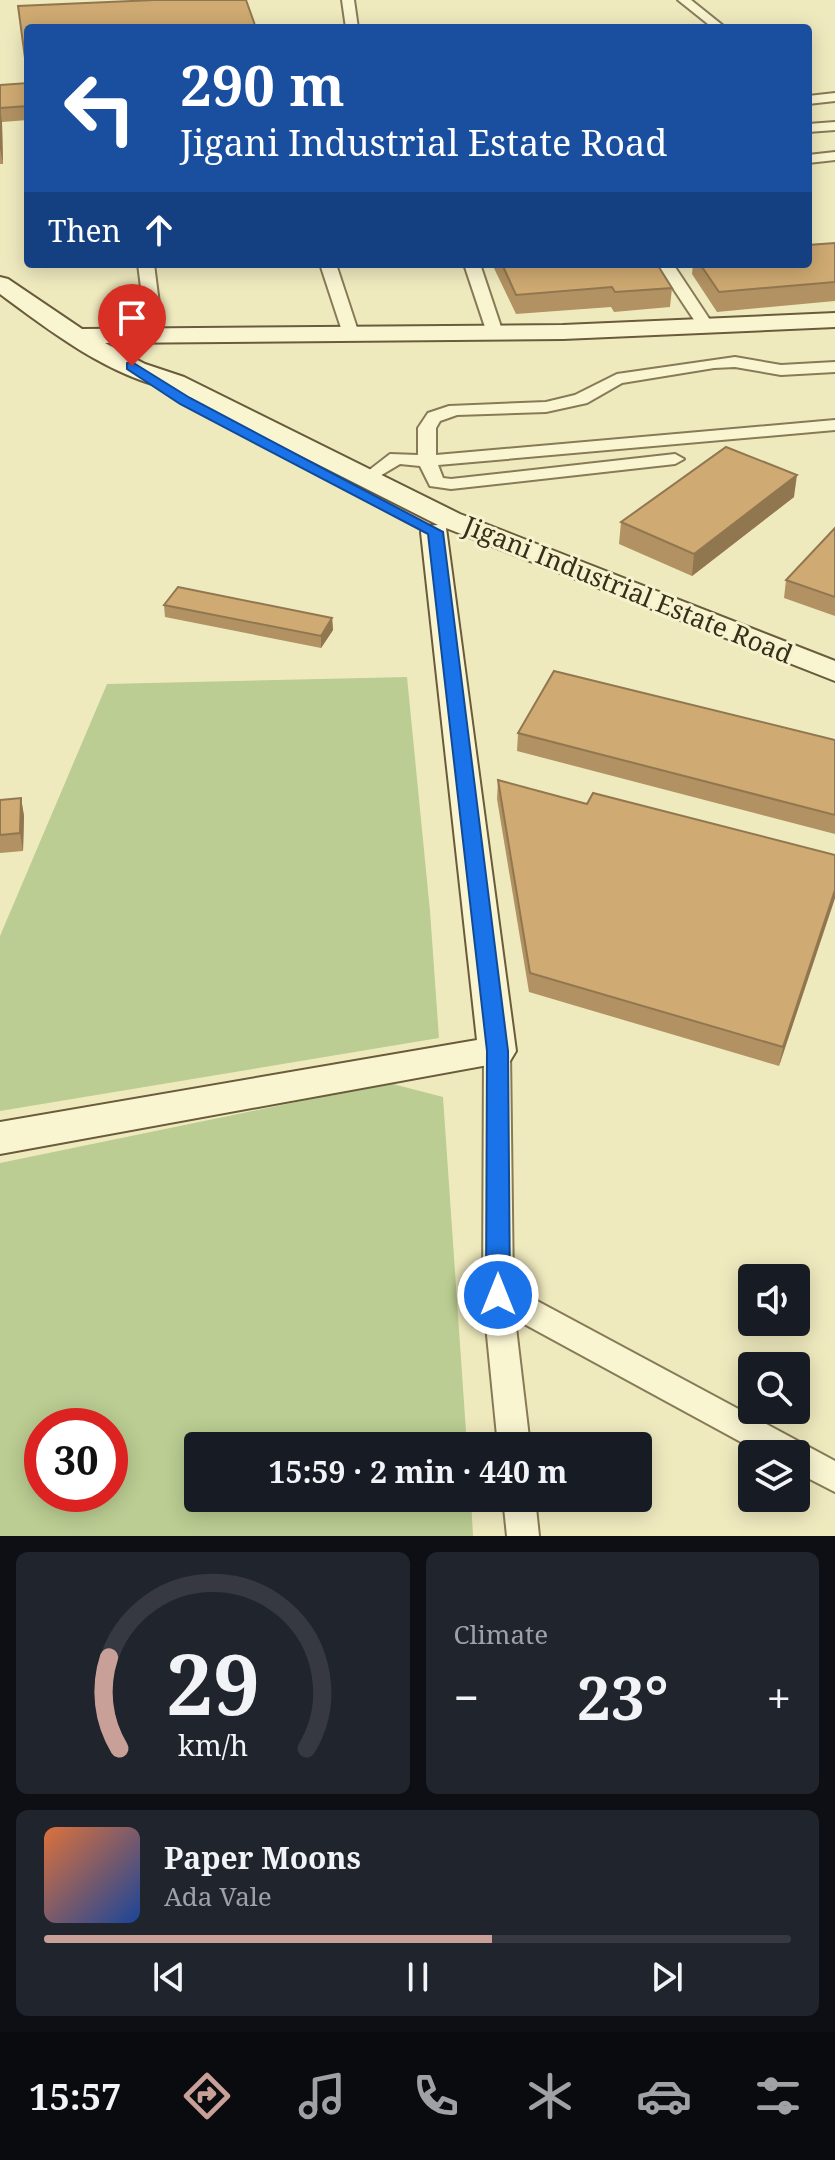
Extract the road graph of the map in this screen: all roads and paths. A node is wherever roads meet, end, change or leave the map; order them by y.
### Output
1 (348, 0) edge
2 (684, 0) edge
3 (351, 24) edge
4 (715, 24) edge
5 (835, 97) edge
6 (812, 100) edge
7 (835, 126) edge
8 (812, 128) edge
9 (822, 158) edge
10 (835, 167) edge
11 (147, 268) edge
12 (329, 268) edge
13 (473, 268) edge
14 (668, 268) edge
15 (0, 284) edge
16 (835, 320) edge
17 (706, 326) junction
18 (495, 333) junction
19 (351, 334) junction
20 (155, 335) junction
21 (79, 336) junction
22 (835, 367) edge
23 (159, 381) junction
24 (835, 425) edge
25 (675, 459) dead end
26 (427, 461) junction
27 (368, 478) junction
28 (443, 526) junction
29 (835, 672) edge
30 (835, 690) edge
31 (497, 1051) junction
32 (0, 1138) edge
33 (498, 1295) junction
34 (513, 1432) edge
35 (766, 1440) edge
36 (810, 1464) edge
37 (835, 1477) edge
38 (520, 1512) edge
39 (523, 1536) edge

1 - 3 street
2 - 4 street
5 - 6 street
7 - 8 street
9 - 10 street
11 - 20 street
12 - 19 street
13 - 18 street
14 - 17 street
15 - 21 main road, Jigani Industrial Estate Road
16 - 17 main road
17 - 18 main road
18 - 19 main road
19 - 20 main road
20 - 21 main road
21 - 23 main road, Jigani Industrial Estate Road
22 - 26 street
23 - 27 main road, Jigani Industrial Estate Road
23 - 28 main road, Jigani Industrial Estate Road
24 - 26 street
25 - 26 street
26 - 27 street
27 - 28 main road, Jigani Industrial Estate Road
28 - 29 main road, Jigani Industrial Estate Road
28 - 30 main road, Jigani Industrial Estate Road
28 - 31 main road
31 - 32 main road
31 - 33 street
33 - 34 street
33 - 35 street
36 - 37 street
38 - 39 street

